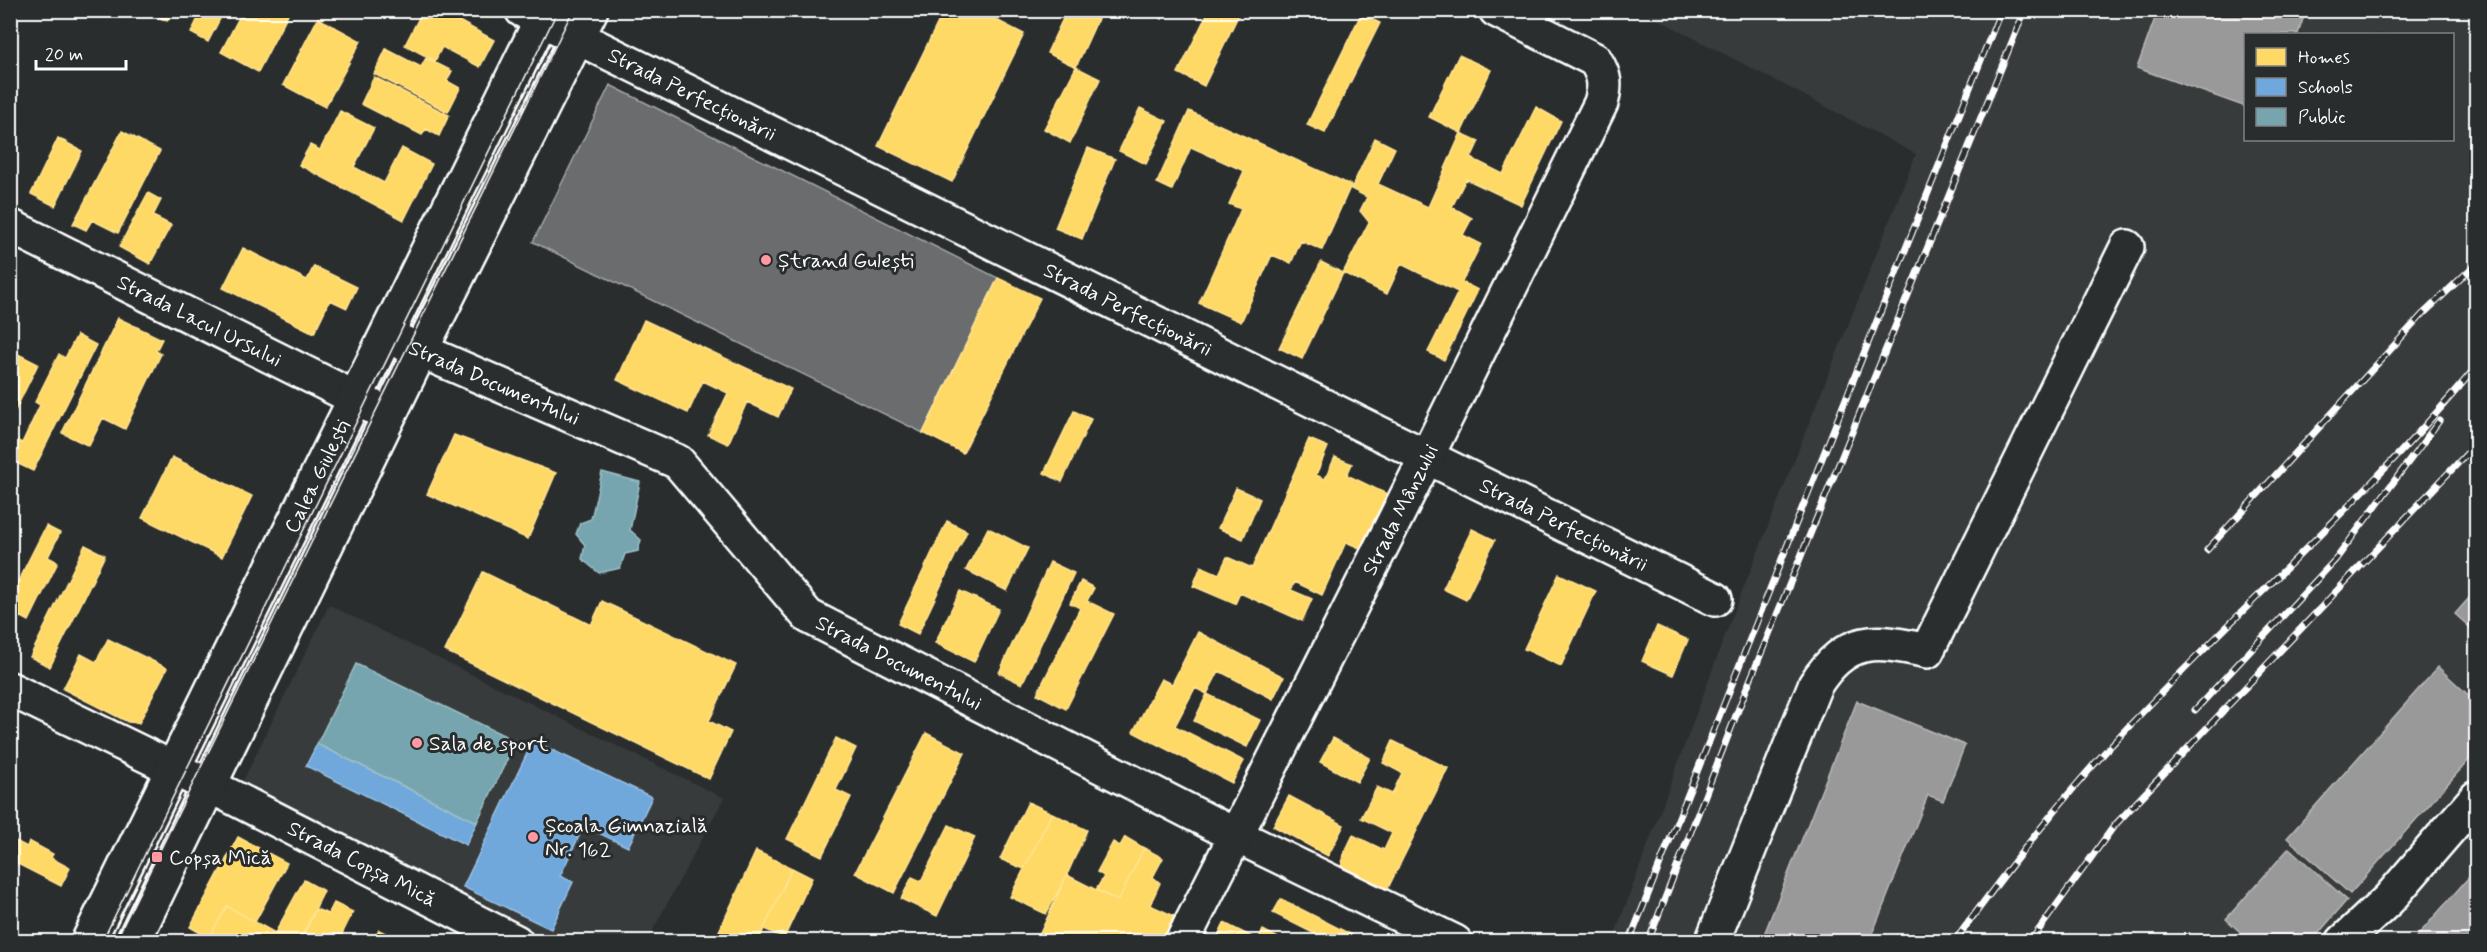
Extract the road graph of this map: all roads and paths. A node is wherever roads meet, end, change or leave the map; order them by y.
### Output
1 (1496, 10) edge
2 (536, 14) edge
3 (584, 24) edge
4 (10, 226) edge
5 (2127, 247) dead end
6 (387, 336) junction
7 (421, 351) junction
8 (356, 398) junction
9 (389, 415) junction
10 (1426, 458) junction
11 (1715, 599) dead end
12 (10, 689) edge
13 (173, 769) junction
14 (209, 786) junction
15 (2476, 798) edge
16 (1235, 835) junction
17 (88, 942) edge
18 (133, 942) edge
19 (516, 942) edge
20 (1182, 942) edge
21 (1455, 942) edge
22 (1712, 942) edge
23 (2343, 942) edge

1 - 10 street, Strada Mânzului
2 - 3 street, Strada Perfecționării
2 - 6 street, Calea Giulești
3 - 7 street, Calea Giulești
3 - 10 street, Strada Perfecționării
4 - 8 street, Strada Lacul Ursului
5 - 22 street
6 - 7 street, Strada Documentului
6 - 8 street, Calea Giulești
7 - 9 street, Calea Giulești
7 - 16 street, Strada Documentului
8 - 9 street, Strada Lacul Ursului
8 - 13 street, Calea Giulești
9 - 14 street, Calea Giulești
10 - 11 street, Strada Perfecționării
10 - 16 street, Strada Mânzului
12 - 13 street, Strada Copșa Mică
13 - 14 street, Strada Copșa Mică
13 - 17 street, Calea Giulești
14 - 18 street, Calea Giulești
14 - 19 street, Strada Copșa Mică
15 - 23 street
16 - 20 street, Strada Mânzului
16 - 21 street, Strada Documentului

